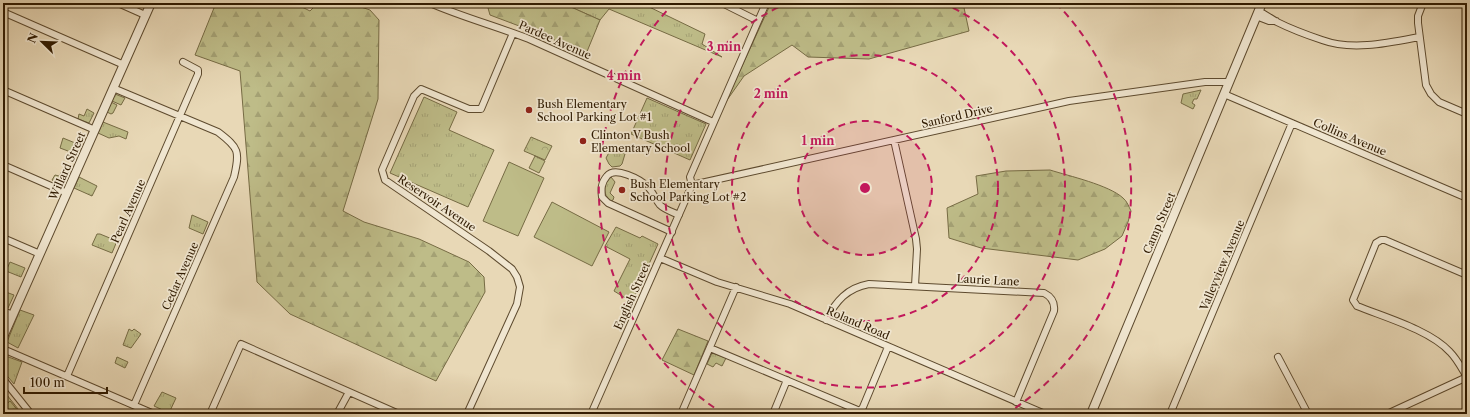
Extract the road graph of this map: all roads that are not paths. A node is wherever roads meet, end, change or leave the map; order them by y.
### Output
1 (118, 3) edge
2 (151, 3) edge
3 (430, 3) edge
4 (722, 3) edge
5 (766, 3) edge
6 (1262, 3) edge
7 (1423, 3) edge
8 (3, 12) edge
9 (1257, 14) junction
10 (145, 15) junction
11 (758, 21) junction
12 (513, 33) junction
13 (1419, 37) junction
14 (183, 62) dead end
15 (124, 64) junction
16 (1229, 82) junction
17 (113, 88) junction
18 (3, 90) edge
19 (1224, 94) junction
20 (1467, 114) edge
21 (180, 116) junction
22 (713, 122) junction
23 (1292, 123) junction
24 (95, 130) junction
25 (894, 140) junction
26 (3, 165) edge
27 (692, 185) junction
28 (67, 193) junction
29 (1467, 198) edge
30 (679, 215) junction
31 (672, 232) junction
32 (3, 238) edge
33 (40, 254) junction
34 (660, 258) junction
35 (1467, 275) edge
36 (915, 286) junction
37 (736, 288) junction
38 (3, 311) edge
39 (13, 315) junction
40 (826, 320) junction
41 (3, 337) edge
42 (888, 347) junction
43 (710, 348) junction
44 (3, 349) edge
45 (1278, 357) dead end
46 (67, 376) junction
47 (1467, 377) edge
48 (3, 379) edge
49 (787, 380) junction
50 (349, 392) junction
51 (1016, 402) junction
52 (134, 405) junction
53 (859, 412) edge
54 (31, 414) edge
55 (154, 414) edge
56 (210, 414) edge
57 (337, 414) edge
58 (399, 414) edge
59 (467, 414) edge
60 (591, 414) edge
61 (681, 414) edge
62 (773, 414) edge
63 (867, 414) edge
64 (1045, 414) edge
65 (1091, 414) edge
66 (1170, 414) edge
67 (1308, 414) edge
68 (1387, 414) edge

1 - 10 street
2 - 10 street, Willard Street
3 - 12 street, Pardee Avenue
4 - 11 street
5 - 11 street, English Street
6 - 9 street, Camp Street
7 - 13 street
8 - 15 street
9 - 13 street
9 - 16 street, Camp Street
10 - 15 street, Willard Street
11 - 22 street, English Street
12 - 22 street, Pardee Avenue
12 - 59 street, Reservoir Avenue
13 - 20 street
14 - 21 street, Pearl Avenue
15 - 17 street, Willard Street
16 - 19 street, Camp Street
16 - 25 street, Sanford Drive
17 - 21 street
17 - 24 street, Willard Street
18 - 24 street
19 - 23 street, Collins Avenue
19 - 65 street, Camp Street
21 - 46 street, Pearl Avenue
21 - 52 street, Cedar Avenue
22 - 27 street, English Street
23 - 29 street, Collins Avenue
23 - 66 street, Valleyview Avenue
24 - 28 street, Willard Street
25 - 27 street, Sanford Drive
25 - 36 street
26 - 28 street
27 - 30 street, English Street
28 - 33 street, Willard Street
30 - 31 street, English Street
30 - 31 street
31 - 34 street, English Street
32 - 33 street
33 - 39 street, Willard Street
34 - 37 street, Roland Road
34 - 60 street, English Street
35 - 47 street
36 - 40 street, Laurie Lane
36 - 51 street, Laurie Lane
37 - 40 street, Roland Road
37 - 43 street
38 - 39 street
39 - 41 street, Willard Street
40 - 42 street, Roland Road
42 - 51 street, Roland Road
42 - 53 street
43 - 49 street
43 - 61 street
44 - 46 street
45 - 67 street
46 - 52 street
47 - 68 street
48 - 54 street
49 - 53 street
49 - 62 street
50 - 56 street
50 - 57 street
50 - 58 street
51 - 64 street, Roland Road
52 - 55 street
53 - 63 street

